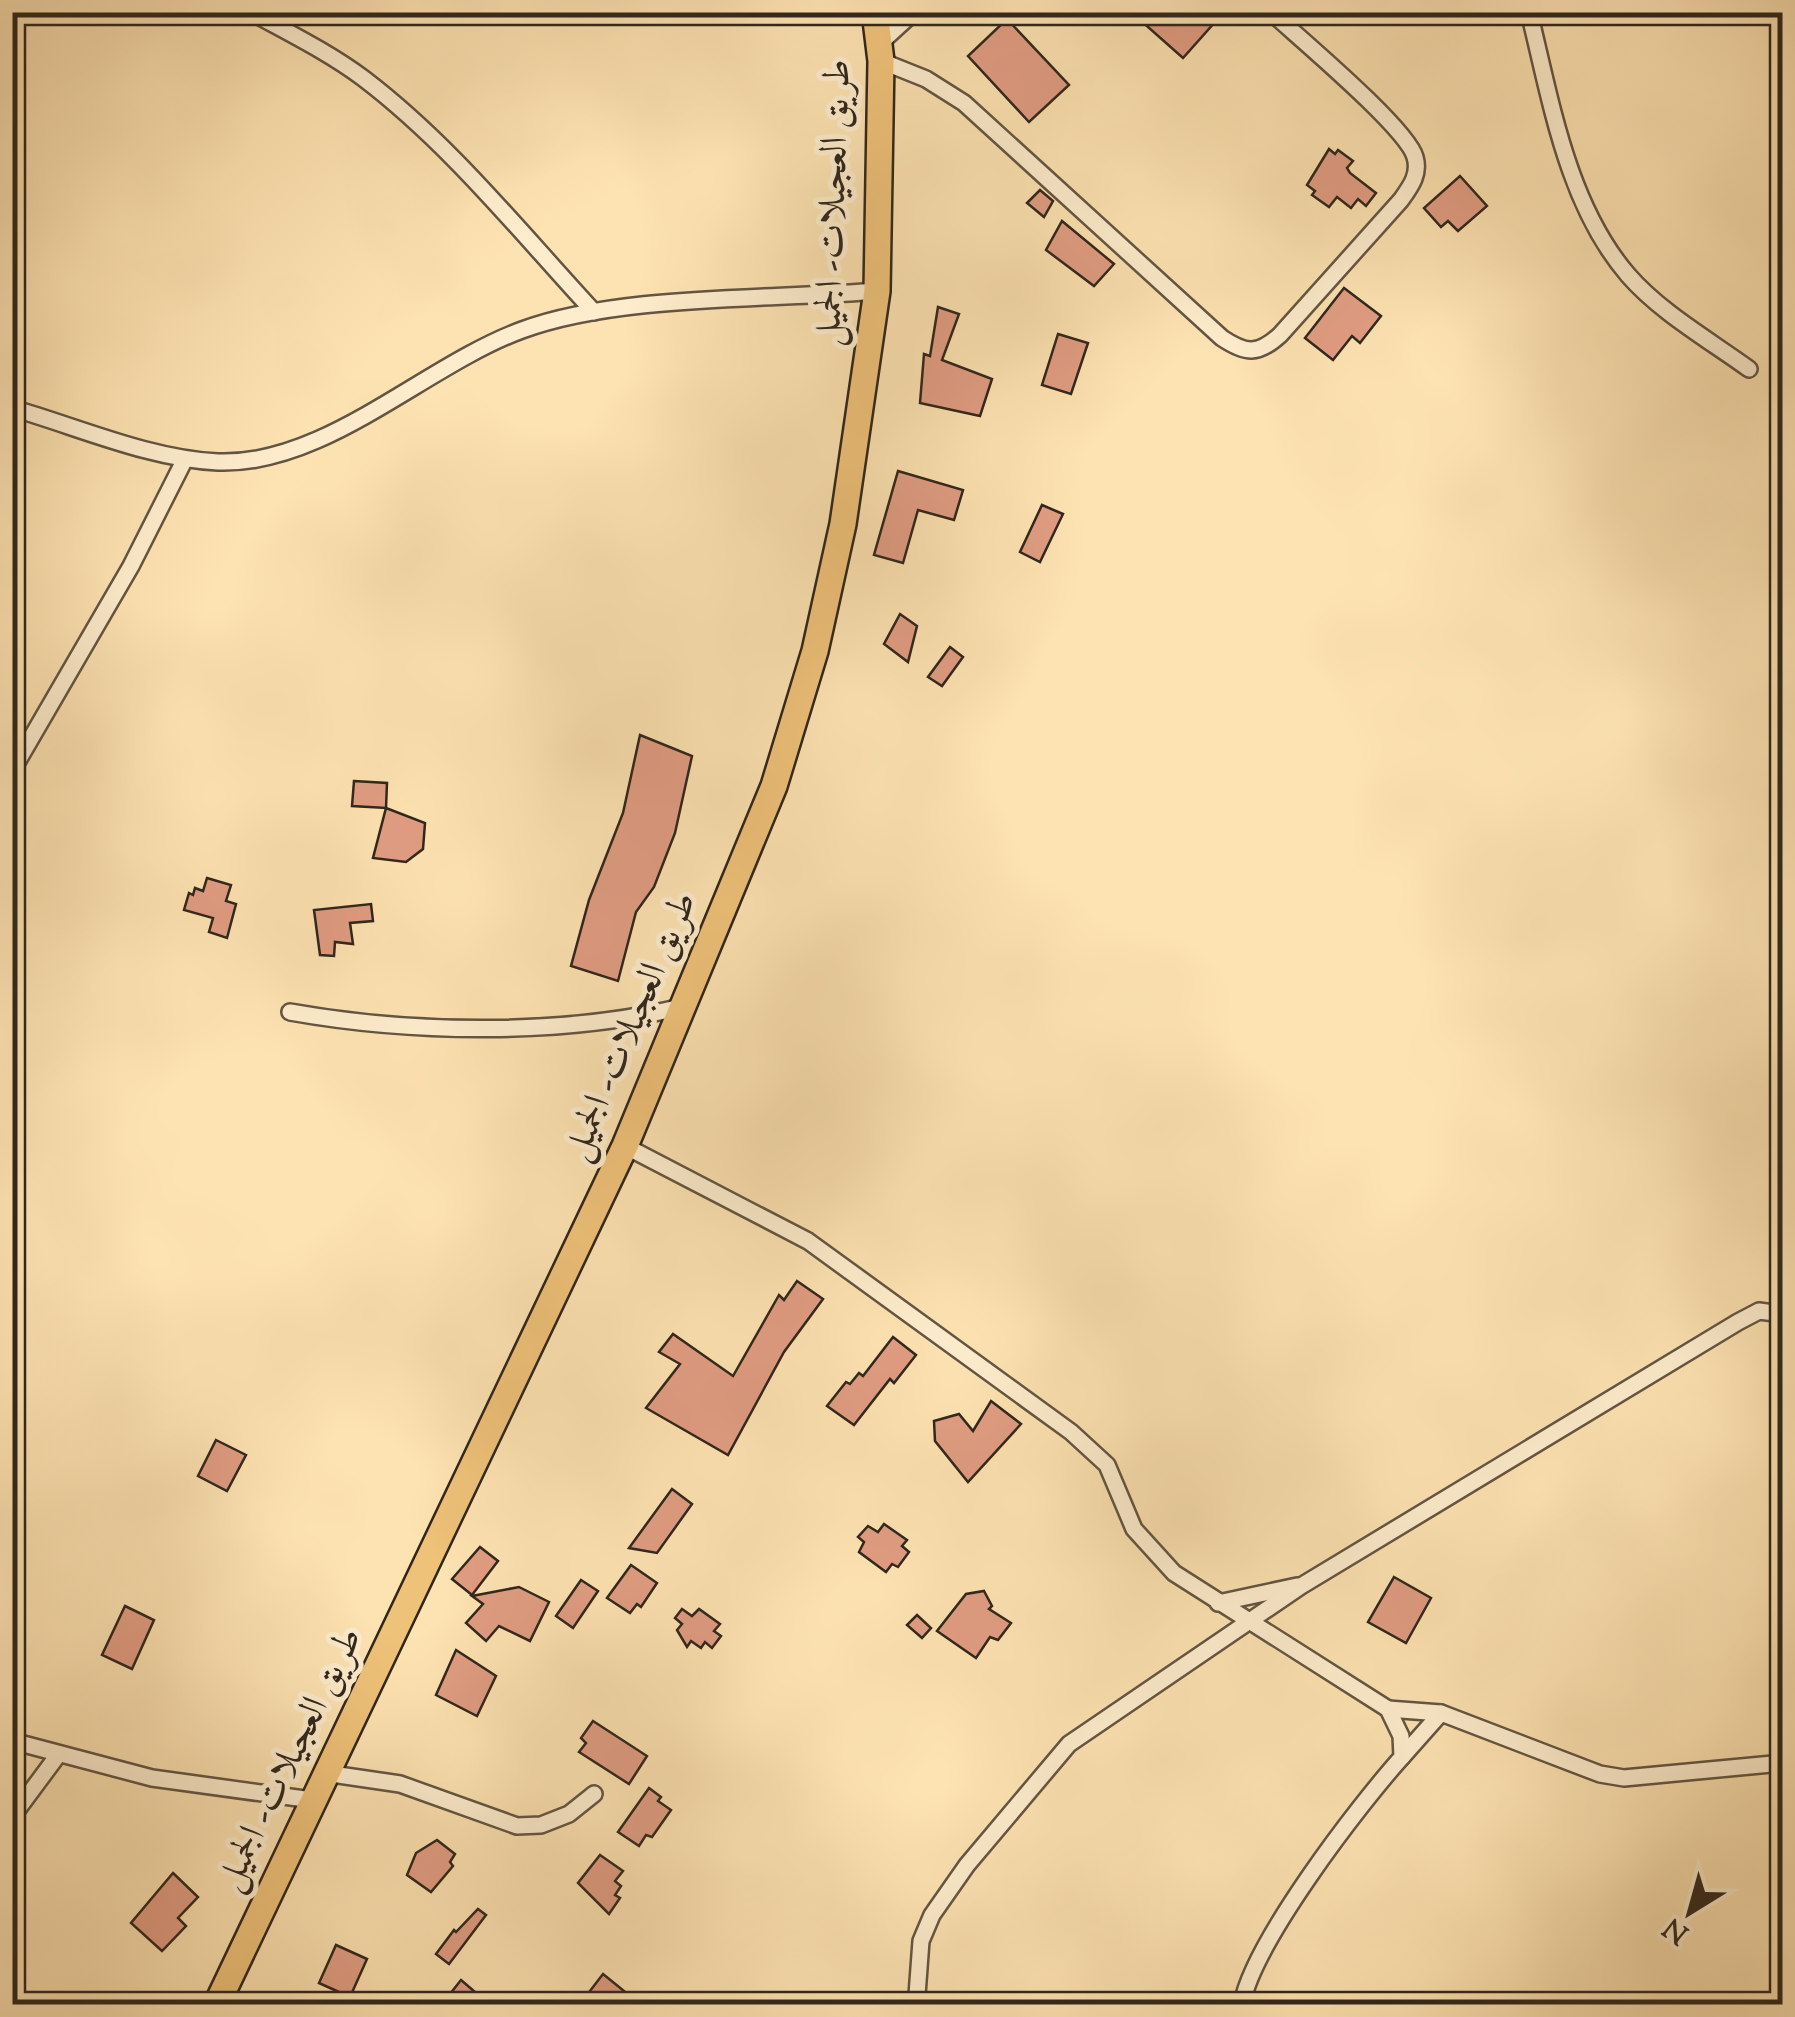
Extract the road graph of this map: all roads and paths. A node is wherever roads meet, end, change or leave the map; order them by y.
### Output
1 (250, 12) edge
2 (875, 12) edge
3 (914, 12) edge
4 (1271, 12) edge
5 (1529, 12) edge
6 (880, 53) junction
7 (878, 291) junction
8 (594, 312) junction
9 (1749, 369) dead end
10 (12, 408) edge
11 (185, 459) junction
12 (12, 771) edge
13 (686, 1006) junction
14 (290, 1012) dead end
15 (625, 1146) junction
16 (1782, 1314) edge
17 (1301, 1586) junction
18 (1218, 1603) junction
19 (1250, 1623) junction
20 (1388, 1709) junction
21 (1441, 1713) junction
22 (12, 1741) edge
23 (58, 1755) junction
24 (1402, 1757) junction
25 (1782, 1764) edge
26 (325, 1772) junction
27 (594, 1794) dead end
28 (312, 1800) junction
29 (12, 1817) edge
30 (917, 1995) dead end
31 (217, 2004) edge
32 (1242, 2004) edge

1 - 8 street
2 - 6 main road, طريق العجيلات- الجميل
3 - 6 street
4 - 6 street
5 - 9 street
6 - 7 main road, طريق العجيلات- الجميل
7 - 8 street
7 - 13 main road, طريق العجيلات- الجميل
8 - 11 street
10 - 11 street
11 - 12 street
13 - 14 street
13 - 15 main road, طريق العجيلات- الجميل
15 - 18 street
15 - 26 main road, طريق العجيلات- الجميل
16 - 17 street
17 - 18 street
17 - 19 street
18 - 19 street
19 - 20 street
19 - 30 street
20 - 21 street
20 - 24 street
21 - 24 street
21 - 25 street
22 - 23 street
23 - 28 street
23 - 29 street
24 - 32 street
26 - 27 street
26 - 28 main road, طريق العجيلات- الجميل
28 - 31 main road, طريق العجيلات- الجميل

